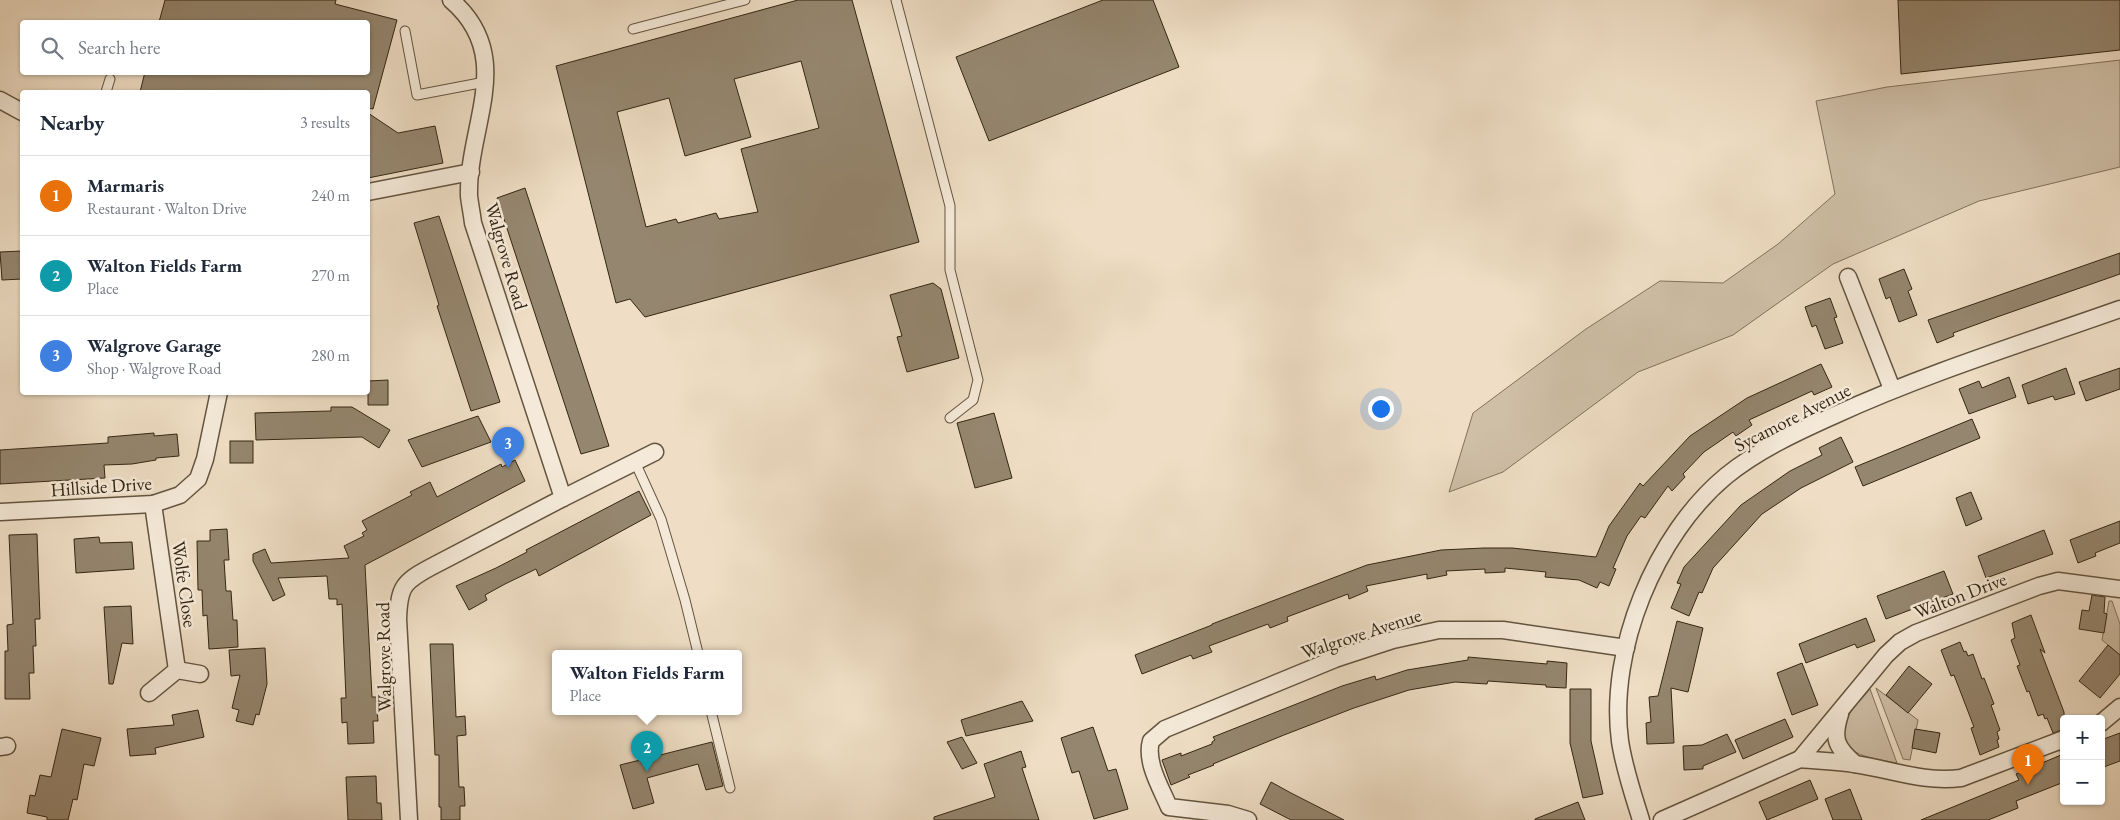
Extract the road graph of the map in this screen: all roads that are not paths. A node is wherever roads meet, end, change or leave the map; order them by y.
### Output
1 (451, 0) edge
2 (744, 0) edge
3 (896, 0) edge
4 (633, 29) dead end
5 (406, 31) dead end
6 (110, 80) dead end
7 (485, 82) junction
8 (107, 90) edge
9 (0, 100) edge
10 (20, 111) edge
11 (471, 172) junction
12 (370, 192) edge
13 (1848, 277) dead end
14 (2120, 309) edge
15 (1892, 389) junction
16 (218, 395) edge
17 (950, 418) dead end
18 (655, 452) dead end
19 (635, 462) junction
20 (563, 498) junction
21 (153, 504) junction
22 (0, 512) edge
23 (2120, 589) edge
24 (1626, 648) junction
25 (697, 650) edge
26 (176, 670) junction
27 (200, 674) dead end
28 (149, 694) dead end
29 (1843, 707) junction
30 (2120, 707) edge
31 (713, 715) edge
32 (2105, 719) edge
33 (2060, 741) edge
34 (1800, 759) junction
35 (1855, 764) junction
36 (730, 788) dead end
37 (409, 820) edge
38 (1248, 820) edge
39 (1640, 820) edge
40 (1662, 820) edge

1 - 7 street, Walgrove Road
2 - 4 lane
3 - 17 lane
5 - 7 lane
6 - 8 lane
7 - 11 street, Walgrove Road
9 - 10 street
11 - 12 street
11 - 20 street, Walgrove Road
13 - 15 street
14 - 15 street, Sycamore Avenue
15 - 24 street, Sycamore Avenue
16 - 21 street, Hillside Drive
18 - 19 street, Walgrove Road
19 - 20 street, Walgrove Road
19 - 25 lane
20 - 37 street, Walgrove Road
21 - 22 street, Hillside Drive
21 - 26 street, Wolfe Close
23 - 29 street, Walton Drive
24 - 38 street, Walgrove Avenue
24 - 39 street, Sycamore Avenue
26 - 27 street
26 - 28 street
29 - 34 street, Walton Drive
29 - 35 street, Walton Drive
30 - 32 street
31 - 36 lane
33 - 35 street, Walton Drive
34 - 35 street, Walton Drive
34 - 40 street, Walton Drive

